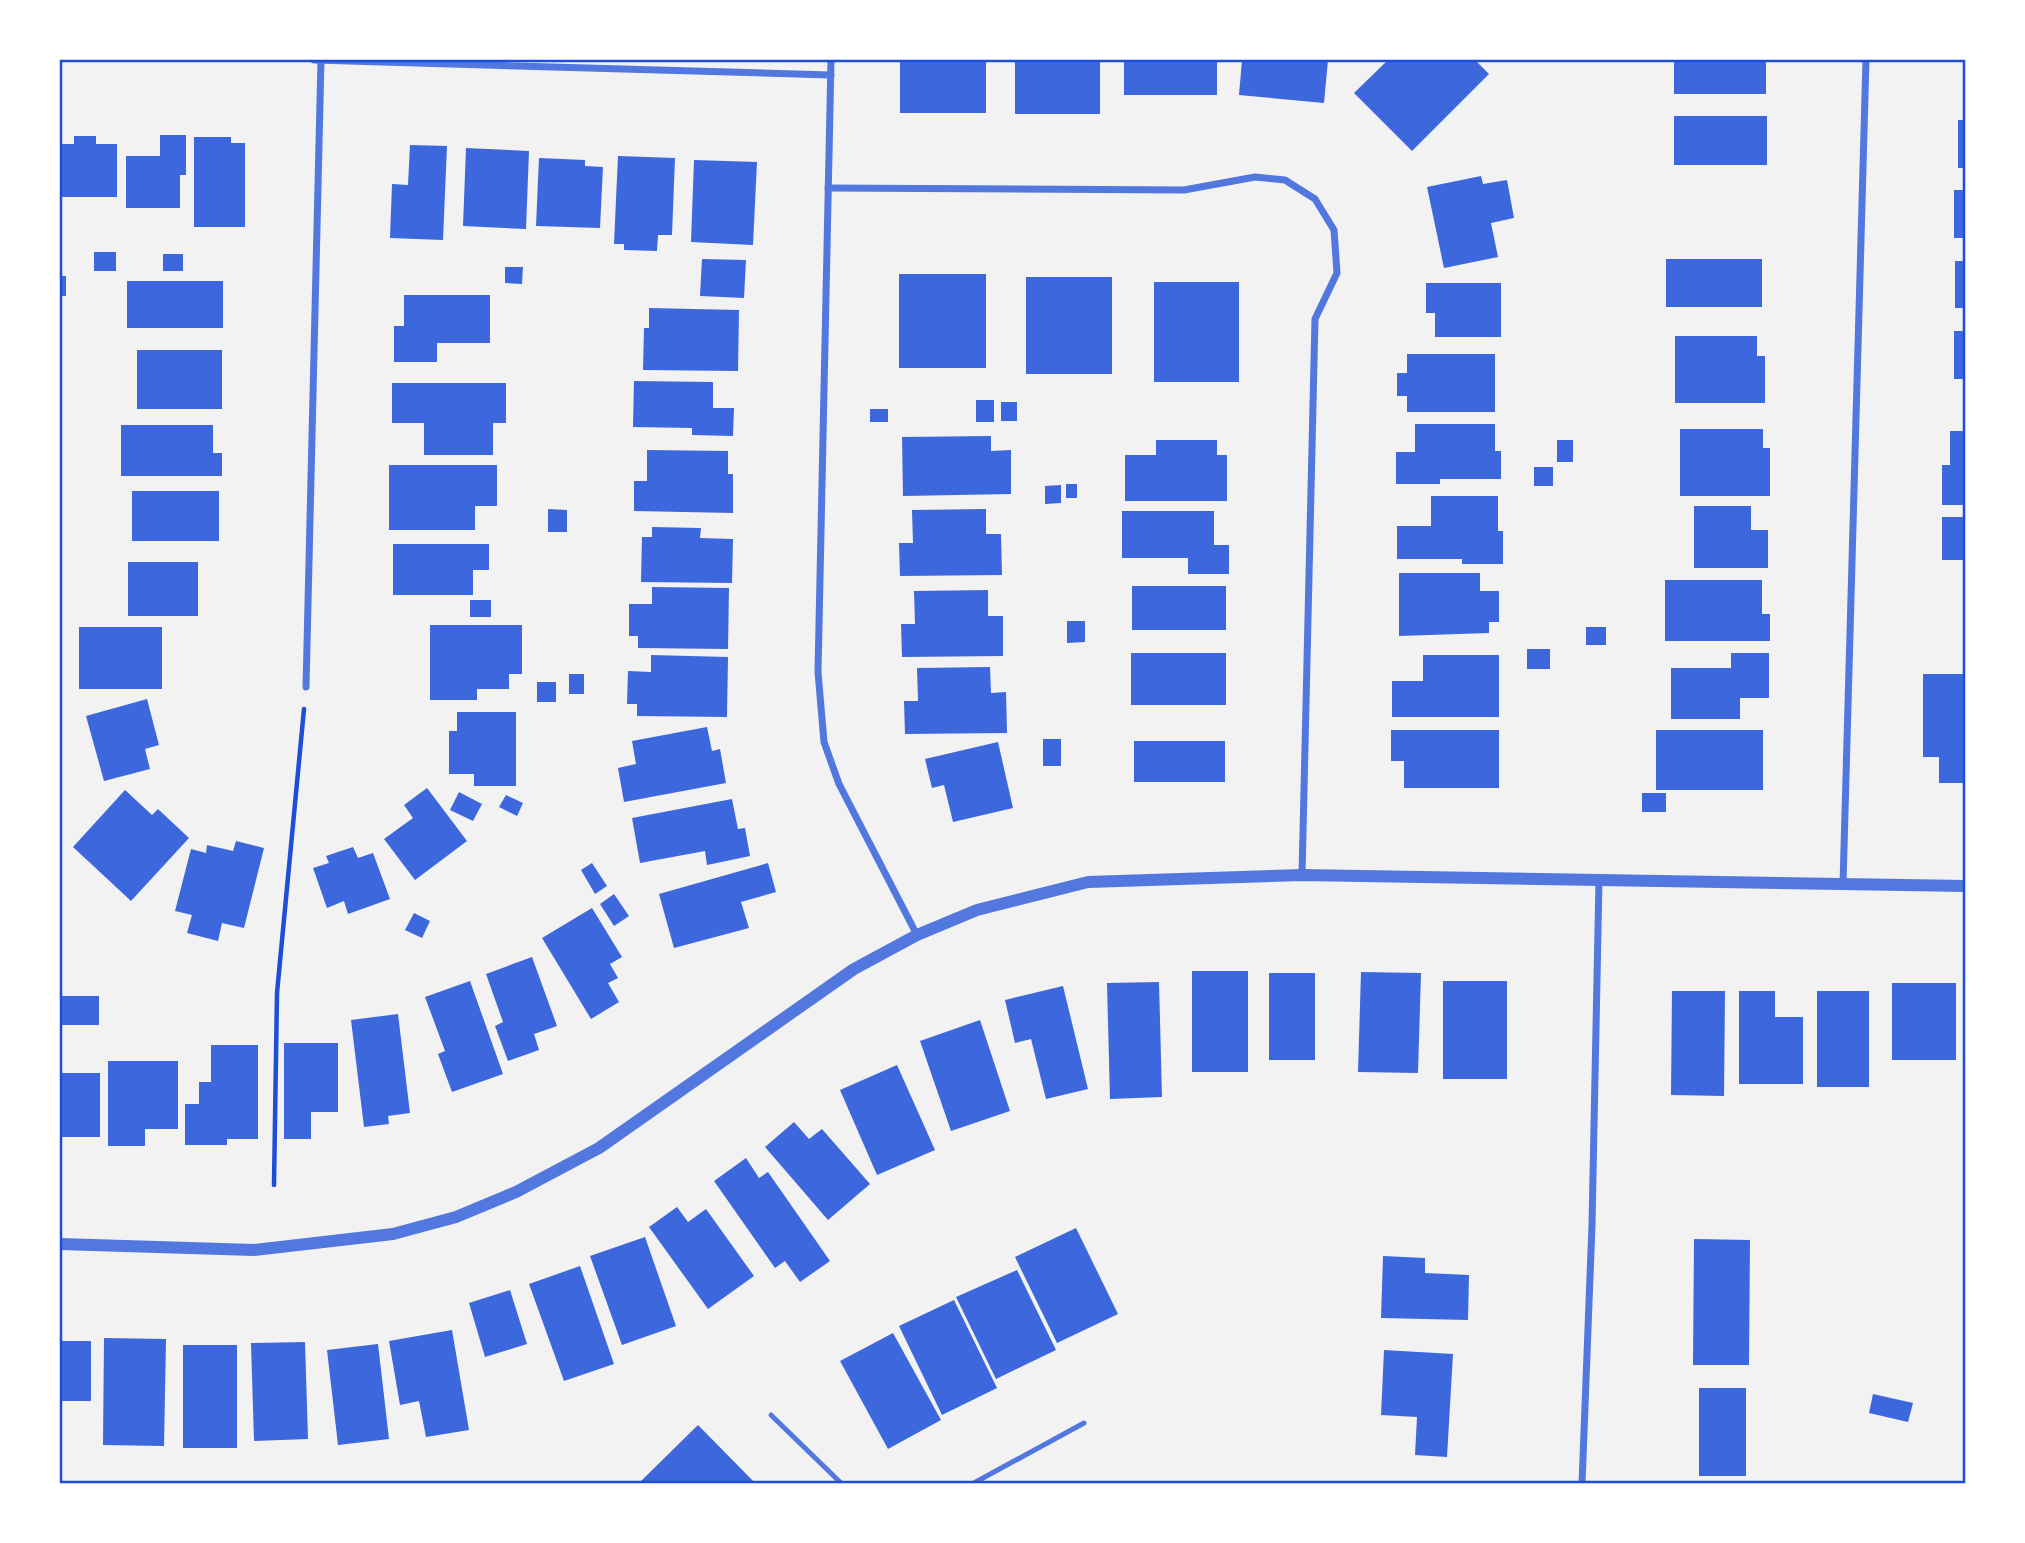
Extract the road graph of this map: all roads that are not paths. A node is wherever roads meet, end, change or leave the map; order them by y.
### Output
1 (314, 60) edge
2 (321, 60) edge
3 (831, 60) edge
4 (1867, 60) edge
5 (831, 75) junction
6 (828, 188) junction
7 (306, 687) road end
8 (1302, 875) junction
9 (1599, 880) junction
10 (1843, 884) junction
11 (1965, 886) edge
12 (917, 935) junction
13 (60, 1244) edge
14 (771, 1415) dead end
15 (1084, 1423) dead end
16 (842, 1483) edge
17 (972, 1483) edge
18 (1582, 1483) edge

1 - 2 street
2 - 5 street
2 - 7 street
3 - 5 street
4 - 10 street
5 - 6 street
6 - 8 street
6 - 12 street
8 - 9 street
8 - 12 street
9 - 10 street
9 - 18 street
10 - 11 street
12 - 13 street
14 - 16 lane
15 - 17 lane

